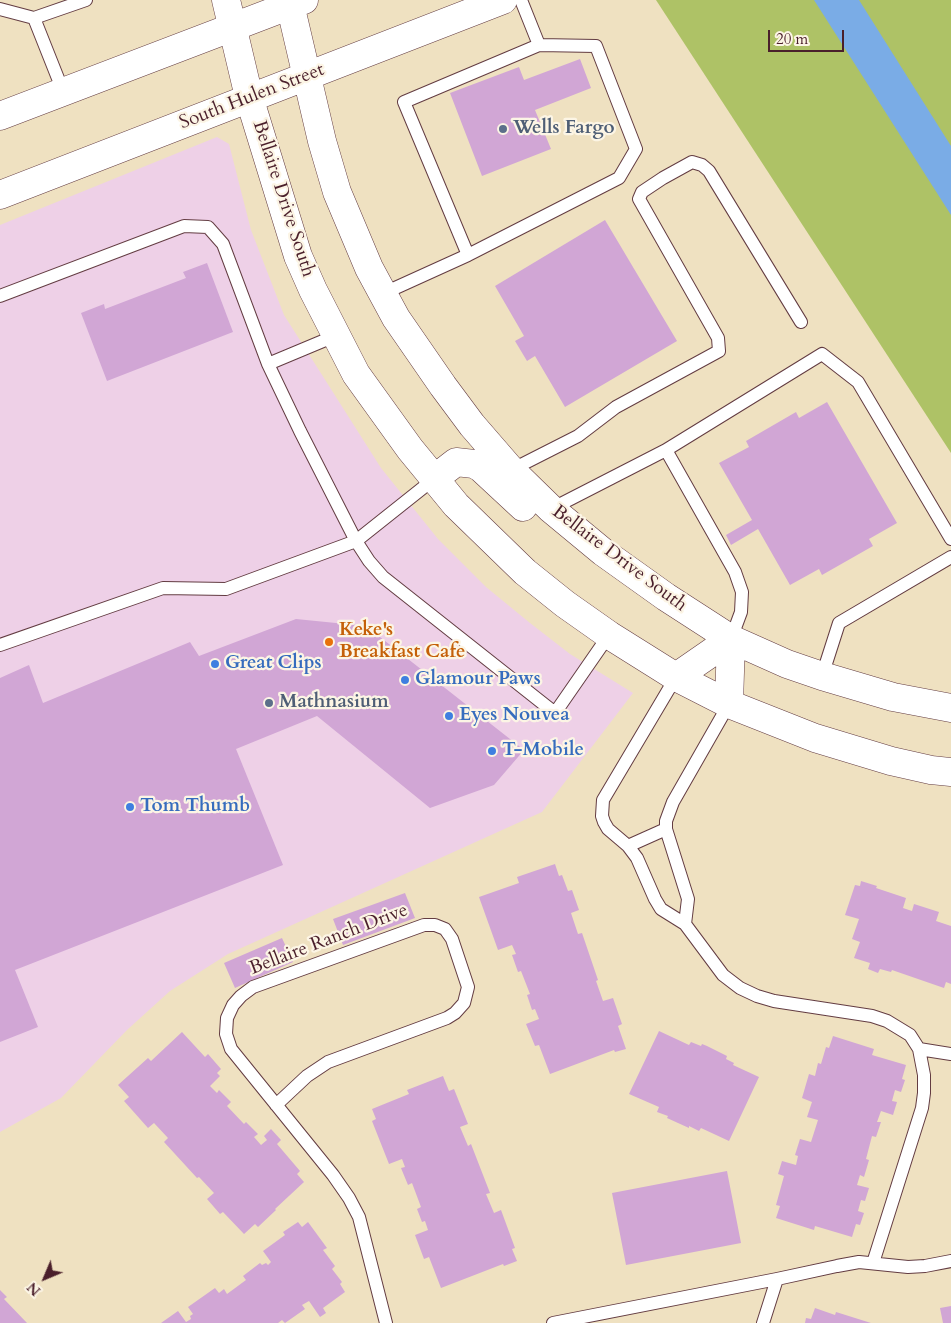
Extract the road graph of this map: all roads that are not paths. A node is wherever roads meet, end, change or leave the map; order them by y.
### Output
1 (86, 0) edge
2 (226, 0) edge
3 (503, 0) edge
4 (521, 0) edge
5 (295, 2) edge
6 (0, 9) edge
7 (34, 18) junction
8 (232, 27) junction
9 (538, 45) junction
10 (307, 76) junction
11 (63, 91) junction
12 (249, 97) junction
13 (0, 116) edge
14 (0, 194) edge
15 (468, 255) junction
16 (382, 294) junction
17 (0, 296) edge
18 (801, 322) dead end
19 (335, 336) junction
20 (268, 364) junction
21 (666, 450) junction
22 (511, 470) junction
23 (434, 479) junction
24 (551, 509) junction
25 (951, 539) edge
26 (356, 541) junction
27 (951, 557) edge
28 (636, 576) junction
29 (608, 635) junction
30 (731, 639) junction
31 (0, 645) edge
32 (822, 676) junction
33 (676, 677) junction
34 (729, 704) junction
35 (951, 708) edge
36 (951, 772) edge
37 (666, 829) junction
38 (628, 846) junction
39 (685, 924) junction
40 (919, 1049) junction
41 (951, 1054) edge
42 (276, 1105) junction
43 (951, 1262) edge
44 (873, 1263) junction
45 (777, 1279) junction
46 (386, 1323) edge
47 (553, 1323) edge
48 (558, 1323) edge
49 (763, 1323) edge

1 - 7 lane
2 - 8 main road, Bellaire Drive South
3 - 10 main road, South Hulen Street
4 - 9 lane
5 - 8 main road
5 - 10 main road, Bellaire Drive South
6 - 7 lane
7 - 11 lane
8 - 11 main road
8 - 12 main road, Bellaire Drive South
9 - 15 lane
9 - 15 lane
10 - 12 main road, South Hulen Street
10 - 16 main road, Bellaire Drive South
11 - 13 main road
12 - 14 main road, South Hulen Street
12 - 19 main road, Bellaire Drive South
15 - 16 lane
16 - 22 main road, Bellaire Drive South
17 - 20 lane
18 - 22 lane
19 - 20 lane
19 - 23 main road, Bellaire Drive South
20 - 26 lane
21 - 24 lane
21 - 25 lane
21 - 30 lane
22 - 24 main road, Bellaire Drive South
23 - 26 lane
23 - 28 main road
23 - 29 main road, Bellaire Drive South
24 - 28 main road, Bellaire Drive South
26 - 29 lane
26 - 31 lane
27 - 32 lane
28 - 30 main road, Bellaire Drive South
29 - 33 main road, Bellaire Drive South
30 - 32 main road, Bellaire Drive South
30 - 33 main road
30 - 34 main road
32 - 35 main road, Bellaire Drive South
33 - 34 main road, Bellaire Drive South
33 - 38 lane
34 - 36 main road, Bellaire Drive South
34 - 37 lane
37 - 38 lane
37 - 39 lane
38 - 39 lane
39 - 40 lane
40 - 41 lane
40 - 44 lane
42 - 42 lane, Bellaire Ranch Drive
42 - 46 lane, Bellaire Ranch Drive
43 - 44 lane
44 - 45 lane
45 - 48 lane
45 - 49 lane
47 - 48 lane

